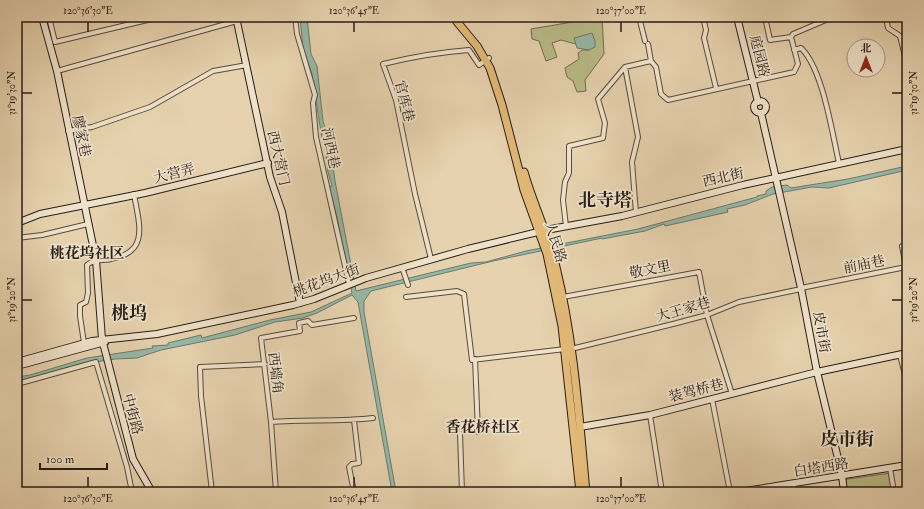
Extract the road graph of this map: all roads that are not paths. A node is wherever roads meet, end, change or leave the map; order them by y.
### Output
1 (42, 17) edge
2 (49, 17) edge
3 (160, 17) edge
4 (295, 17) edge
5 (453, 17) edge
6 (460, 17) edge
7 (639, 17) edge
8 (703, 17) edge
9 (736, 17) edge
10 (765, 17) edge
11 (833, 17) edge
12 (886, 17) edge
13 (237, 19) edge
14 (791, 37) junction
15 (794, 50) junction
16 (488, 59) junction
17 (651, 61) junction
18 (248, 65) junction
19 (907, 65) edge
20 (625, 67) junction
21 (57, 71) junction
22 (754, 81) junction
23 (716, 88) junction
24 (68, 131) junction
25 (907, 149) edge
26 (268, 163) junction
27 (839, 163) junction
28 (775, 177) junction
29 (134, 194) junction
30 (85, 205) junction
31 (636, 213) junction
32 (17, 223) edge
33 (88, 224) junction
34 (566, 226) junction
35 (543, 231) junction
36 (17, 238) edge
37 (907, 244) edge
38 (550, 253) junction
39 (431, 259) junction
40 (96, 260) junction
41 (402, 267) junction
42 (351, 283) junction
43 (408, 285) dead end
44 (801, 288) junction
45 (406, 297) dead end
46 (563, 297) junction
47 (300, 303) junction
48 (707, 314) junction
49 (354, 318) dead end
50 (84, 343) junction
51 (103, 344) junction
52 (568, 349) junction
53 (907, 353) edge
54 (900, 355) junction
55 (475, 359) junction
56 (17, 362) edge
57 (265, 364) junction
58 (17, 366) edge
59 (817, 372) junction
60 (907, 383) edge
61 (17, 384) edge
62 (732, 394) junction
63 (712, 399) junction
64 (650, 415) junction
65 (373, 418) dead end
66 (354, 420) junction
67 (271, 422) junction
68 (580, 427) junction
69 (478, 432) dead end
70 (460, 433) dead end
71 (907, 466) edge
72 (890, 468) junction
73 (842, 475) junction
74 (792, 483) junction
75 (132, 492) edge
76 (152, 492) edge
77 (212, 492) edge
78 (276, 492) edge
79 (354, 492) edge
80 (462, 492) edge
81 (580, 492) edge
82 (586, 492) edge
83 (662, 492) edge
84 (730, 492) edge
85 (739, 492) edge
86 (794, 492) edge
87 (844, 492) edge
88 (894, 492) edge

1 - 21 street, 廖家巷
2 - 3 street
4 - 42 street, 河西巷
5 - 16 main road, 人民路
6 - 16 main road, 人民路
7 - 17 street
8 - 23 street
9 - 22 street, 庭园路
10 - 14 street
11 - 14 street
12 - 19 street
13 - 18 street, 西大营门
13 - 21 street
14 - 15 street
15 - 22 street
15 - 27 street
16 - 35 main road, 人民路
16 - 39 street, 官库巷
17 - 20 street
17 - 23 street
18 - 24 street
18 - 26 street, 西大营门
20 - 31 street
20 - 34 street
21 - 24 street, 廖家巷
22 - 23 street
22 - 28 street, 庭园路
24 - 30 street, 廖家巷
25 - 27 street, 西北街
26 - 29 street, 大营弄
26 - 47 street, 西大营门
27 - 28 street, 西北街
28 - 31 street, 西北街
28 - 44 street, 皮市街
29 - 30 street, 大营弄
29 - 40 street
30 - 32 street, 大营弄
30 - 33 street, 廖家巷
31 - 34 street, 西北街
33 - 36 street
33 - 40 street, 廖家巷
34 - 35 street, 西北街
35 - 38 main road, 人民路
35 - 39 street, 桃花坞大街
37 - 44 street, 前庙巷
38 - 46 main road, 人民路
38 - 52 main road, 人民路
39 - 41 street, 桃花坞大街
40 - 50 street
40 - 51 street, 廖家巷
41 - 42 street, 桃花坞大街
41 - 43 street
42 - 47 street, 桃花坞大街
44 - 48 street, 大王家巷
44 - 59 street, 皮市街
45 - 55 street
46 - 48 street, 敬文里
46 - 52 main road, 人民路
47 - 51 street, 桃花坞大街
48 - 52 street, 大王家巷
48 - 62 street
49 - 57 street, 西墙角
50 - 51 street, 桃花坞大街
50 - 56 street, 桃花坞大街
51 - 58 street, 桃花坞大街
51 - 76 street, 中街路
52 - 55 street, 大王家巷
52 - 68 main road, 人民路
52 - 81 main road, 人民路
53 - 54 street, 装驾桥巷
54 - 59 street, 装驾桥巷
54 - 60 street
55 - 69 street
57 - 67 street, 西墙角
57 - 77 street
59 - 62 street, 装驾桥巷
59 - 73 street, 皮市街
61 - 75 street
62 - 63 street, 装驾桥巷
63 - 64 street, 装驾桥巷
63 - 84 street
64 - 68 street, 装驾桥巷
64 - 83 street
65 - 66 street
66 - 67 street
66 - 79 street
67 - 78 street, 西墙角
68 - 82 main road, 人民路
70 - 80 street
71 - 72 street, 白塔西路
72 - 73 street, 白塔西路
72 - 88 street
73 - 74 street, 白塔西路
73 - 87 street, 皮市街
74 - 85 street, 白塔西路
74 - 86 street

